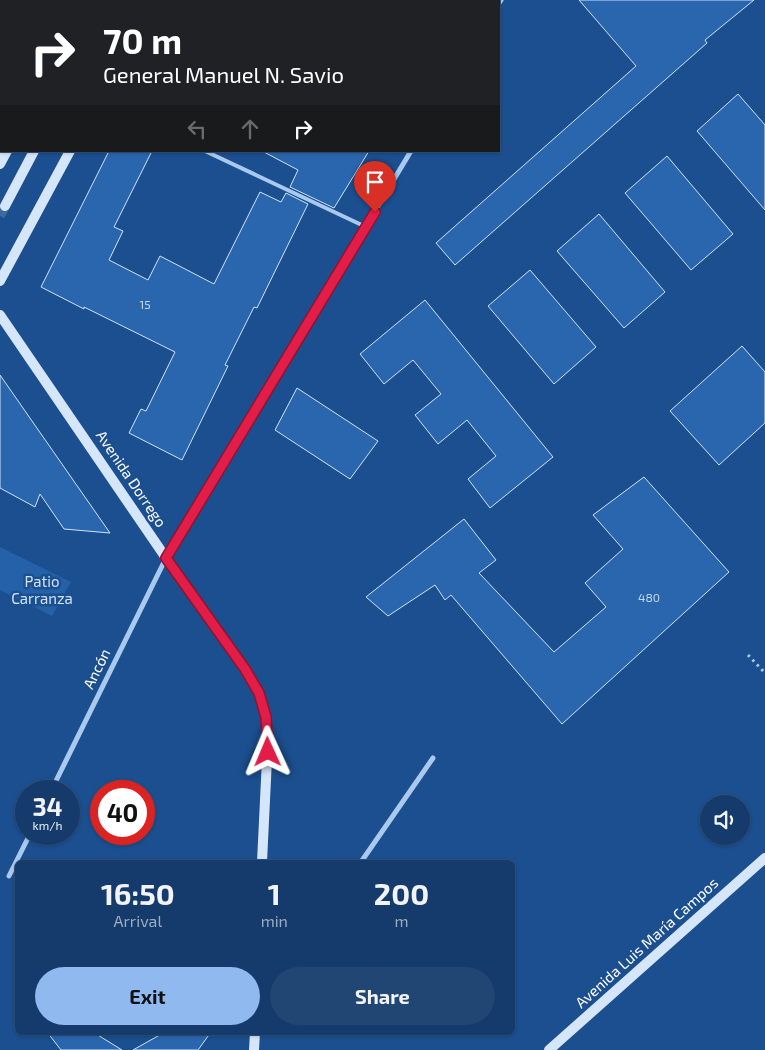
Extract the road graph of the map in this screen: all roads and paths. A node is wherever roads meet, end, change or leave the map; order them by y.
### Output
1 (6, 152) edge
2 (33, 152) edge
3 (69, 152) edge
4 (207, 152) edge
5 (410, 152) edge
6 (0, 164) edge
7 (5, 206) tunnel mouth
8 (366, 227) junction
9 (0, 281) edge
10 (0, 315) edge
11 (166, 558) junction
12 (748, 655) dead end
13 (765, 673) edge
14 (433, 758) dead end
15 (56, 780) edge
16 (24, 845) edge
17 (765, 858) edge
18 (17, 860) edge
19 (262, 860) edge
20 (362, 860) edge
21 (15, 864) edge
22 (9, 876) dead end
23 (254, 1035) edge
24 (254, 1050) edge
25 (549, 1050) edge

1 - 6 street
2 - 7 street
3 - 9 street
4 - 8 lane
5 - 8 street, Ancón
8 - 11 street, Ancón
10 - 11 street, Avenida Dorrego
11 - 15 street, Ancón
11 - 19 street, Avenida Dorrego
12 - 13 path
14 - 20 street
16 - 18 street
17 - 25 street, Avenida Luis María Campos
21 - 22 street
23 - 24 street

